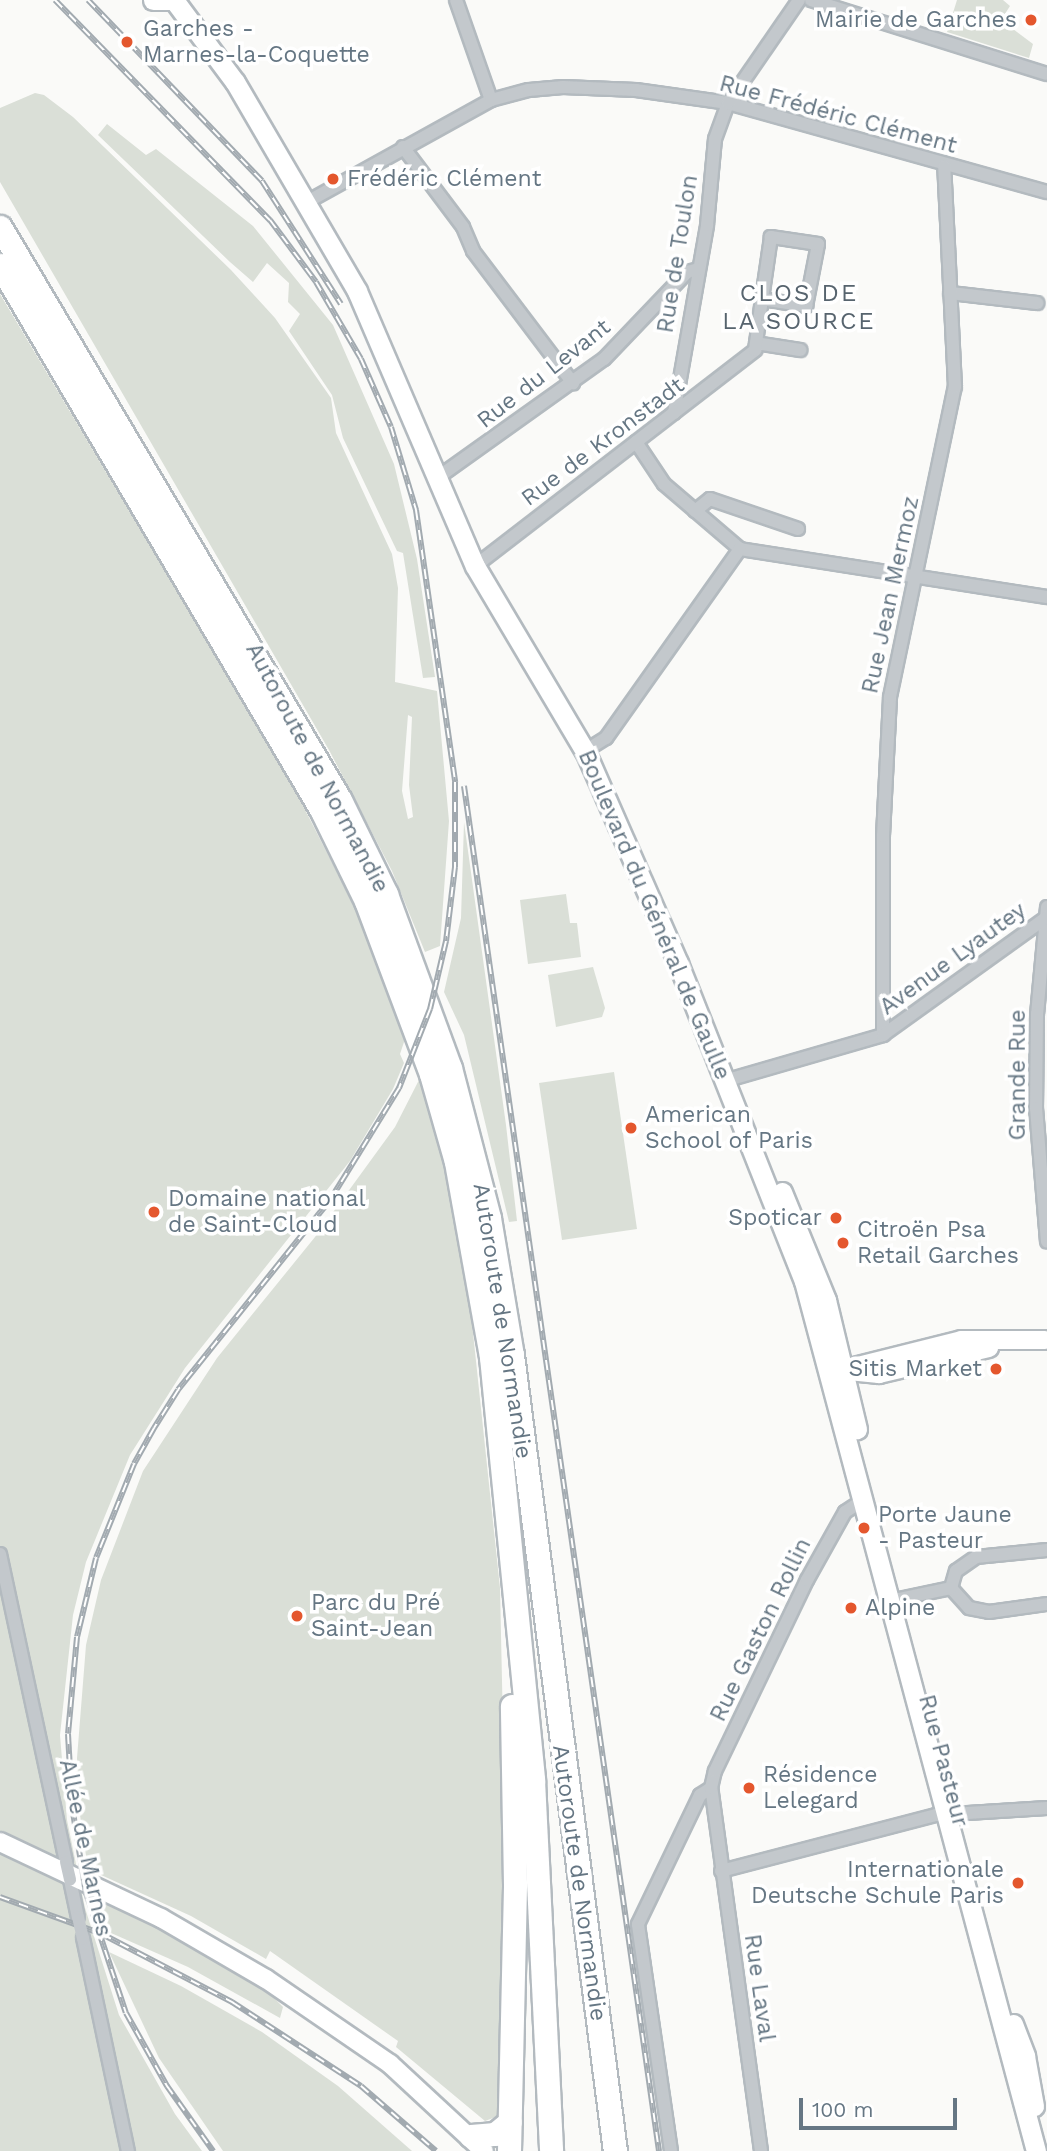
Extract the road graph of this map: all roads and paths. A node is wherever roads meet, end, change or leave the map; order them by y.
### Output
1 (153, 0) edge
2 (174, 0) edge
3 (196, 0) edge
4 (456, 0) edge
5 (799, 0) edge
6 (811, 0) edge
7 (1047, 74) edge
8 (491, 100) junction
9 (729, 103) junction
10 (402, 147) junction
11 (944, 166) junction
12 (1047, 192) edge
13 (311, 200) junction
14 (0, 227) edge
15 (0, 265) edge
16 (699, 269) junction
17 (950, 293) junction
18 (762, 299) junction
19 (1037, 303) dead end
20 (756, 346) junction
21 (800, 350) dead end
22 (573, 383) junction
23 (674, 413) junction
24 (636, 442) junction
25 (440, 476) junction
26 (695, 511) junction
27 (798, 529) dead end
28 (740, 548) junction
29 (479, 563) junction
30 (917, 575) junction
31 (1047, 597) edge
32 (589, 749) junction
33 (1046, 913) edge
34 (883, 1035) junction
35 (729, 1079) junction
36 (1047, 1242) edge
37 (820, 1306) junction
38 (1046, 1340) edge
39 (838, 1372) junction
40 (862, 1501) junction
41 (1047, 1550) edge
42 (0, 1554) edge
43 (951, 1588) junction
44 (895, 1599) junction
45 (1047, 1604) edge
46 (520, 1638) junction
47 (711, 1788) junction
48 (1047, 1808) edge
49 (953, 1815) junction
50 (0, 1842) edge
51 (721, 1871) junction
52 (1018, 2064) junction
53 (510, 2122) junction
54 (477, 2144) edge
55 (128, 2151) edge
56 (490, 2151) edge
57 (509, 2151) edge
58 (551, 2151) edge
59 (615, 2151) edge
60 (671, 2151) edge
61 (761, 2151) edge
62 (1036, 2151) edge
63 (1046, 2151) edge

1 - 2 main road
2 - 13 main road, Boulevard du Général de Gaulle
3 - 13 main road, Boulevard du Général de Gaulle
4 - 8 street
5 - 9 street, Rue de Toulon
6 - 7 street
8 - 9 street, Rue Frédéric Clément
8 - 10 street, Rue Frédéric Clément
9 - 11 street, Rue Frédéric Clément
9 - 16 street, Rue de Toulon
10 - 13 street, Rue Frédéric Clément
10 - 22 street
11 - 12 street, Rue Frédéric Clément
11 - 17 street, Rue Jean Mermoz
13 - 25 main road, Boulevard du Général de Gaulle
14 - 59 highway, Autoroute de Normandie
15 - 46 highway, Autoroute de Normandie
16 - 22 street, Rue du Levant
16 - 23 street, Rue de Toulon
17 - 19 street
17 - 30 street, Rue Jean Mermoz
18 - 18 street
18 - 20 street
20 - 21 street
20 - 23 street, Rue de Kronstadt
22 - 25 street, Rue du Levant
23 - 24 street, Rue de Kronstadt
24 - 26 street
24 - 29 street, Rue de Kronstadt
25 - 29 main road, Boulevard du Général de Gaulle
26 - 27 street
26 - 28 street
28 - 30 street
28 - 32 street
29 - 32 main road, Boulevard du Général de Gaulle
30 - 31 street
30 - 34 street, Rue Jean Mermoz
32 - 35 main road, Boulevard du Général de Gaulle
33 - 34 street, Avenue Lyautey
33 - 36 street, Grande Rue
34 - 35 street, Avenue Lyautey
35 - 37 main road, Boulevard du Général de Gaulle
37 - 39 main road, Boulevard du Général de Gaulle
37 - 39 main road, Boulevard du Général de Gaulle
38 - 39 main road
39 - 40 main road, Rue Pasteur
39 - 44 main road, Rue Pasteur
40 - 44 main road, Rue Pasteur
40 - 47 street, Rue Gaston Rollin
41 - 43 street
42 - 55 street, Allée de Marnes, bridge
43 - 44 street
43 - 45 street
44 - 49 main road, Rue Pasteur
46 - 53 highway
46 - 58 highway, Autoroute de Normandie
47 - 51 street, Rue Laval
47 - 60 street
48 - 49 street
49 - 51 street
49 - 52 main road, Rue Pasteur
50 - 54 main road
51 - 61 street, Rue Laval
52 - 62 main road, Rue Pasteur
52 - 63 main road, Rue Pasteur
53 - 54 highway
53 - 57 highway
54 - 56 main road

